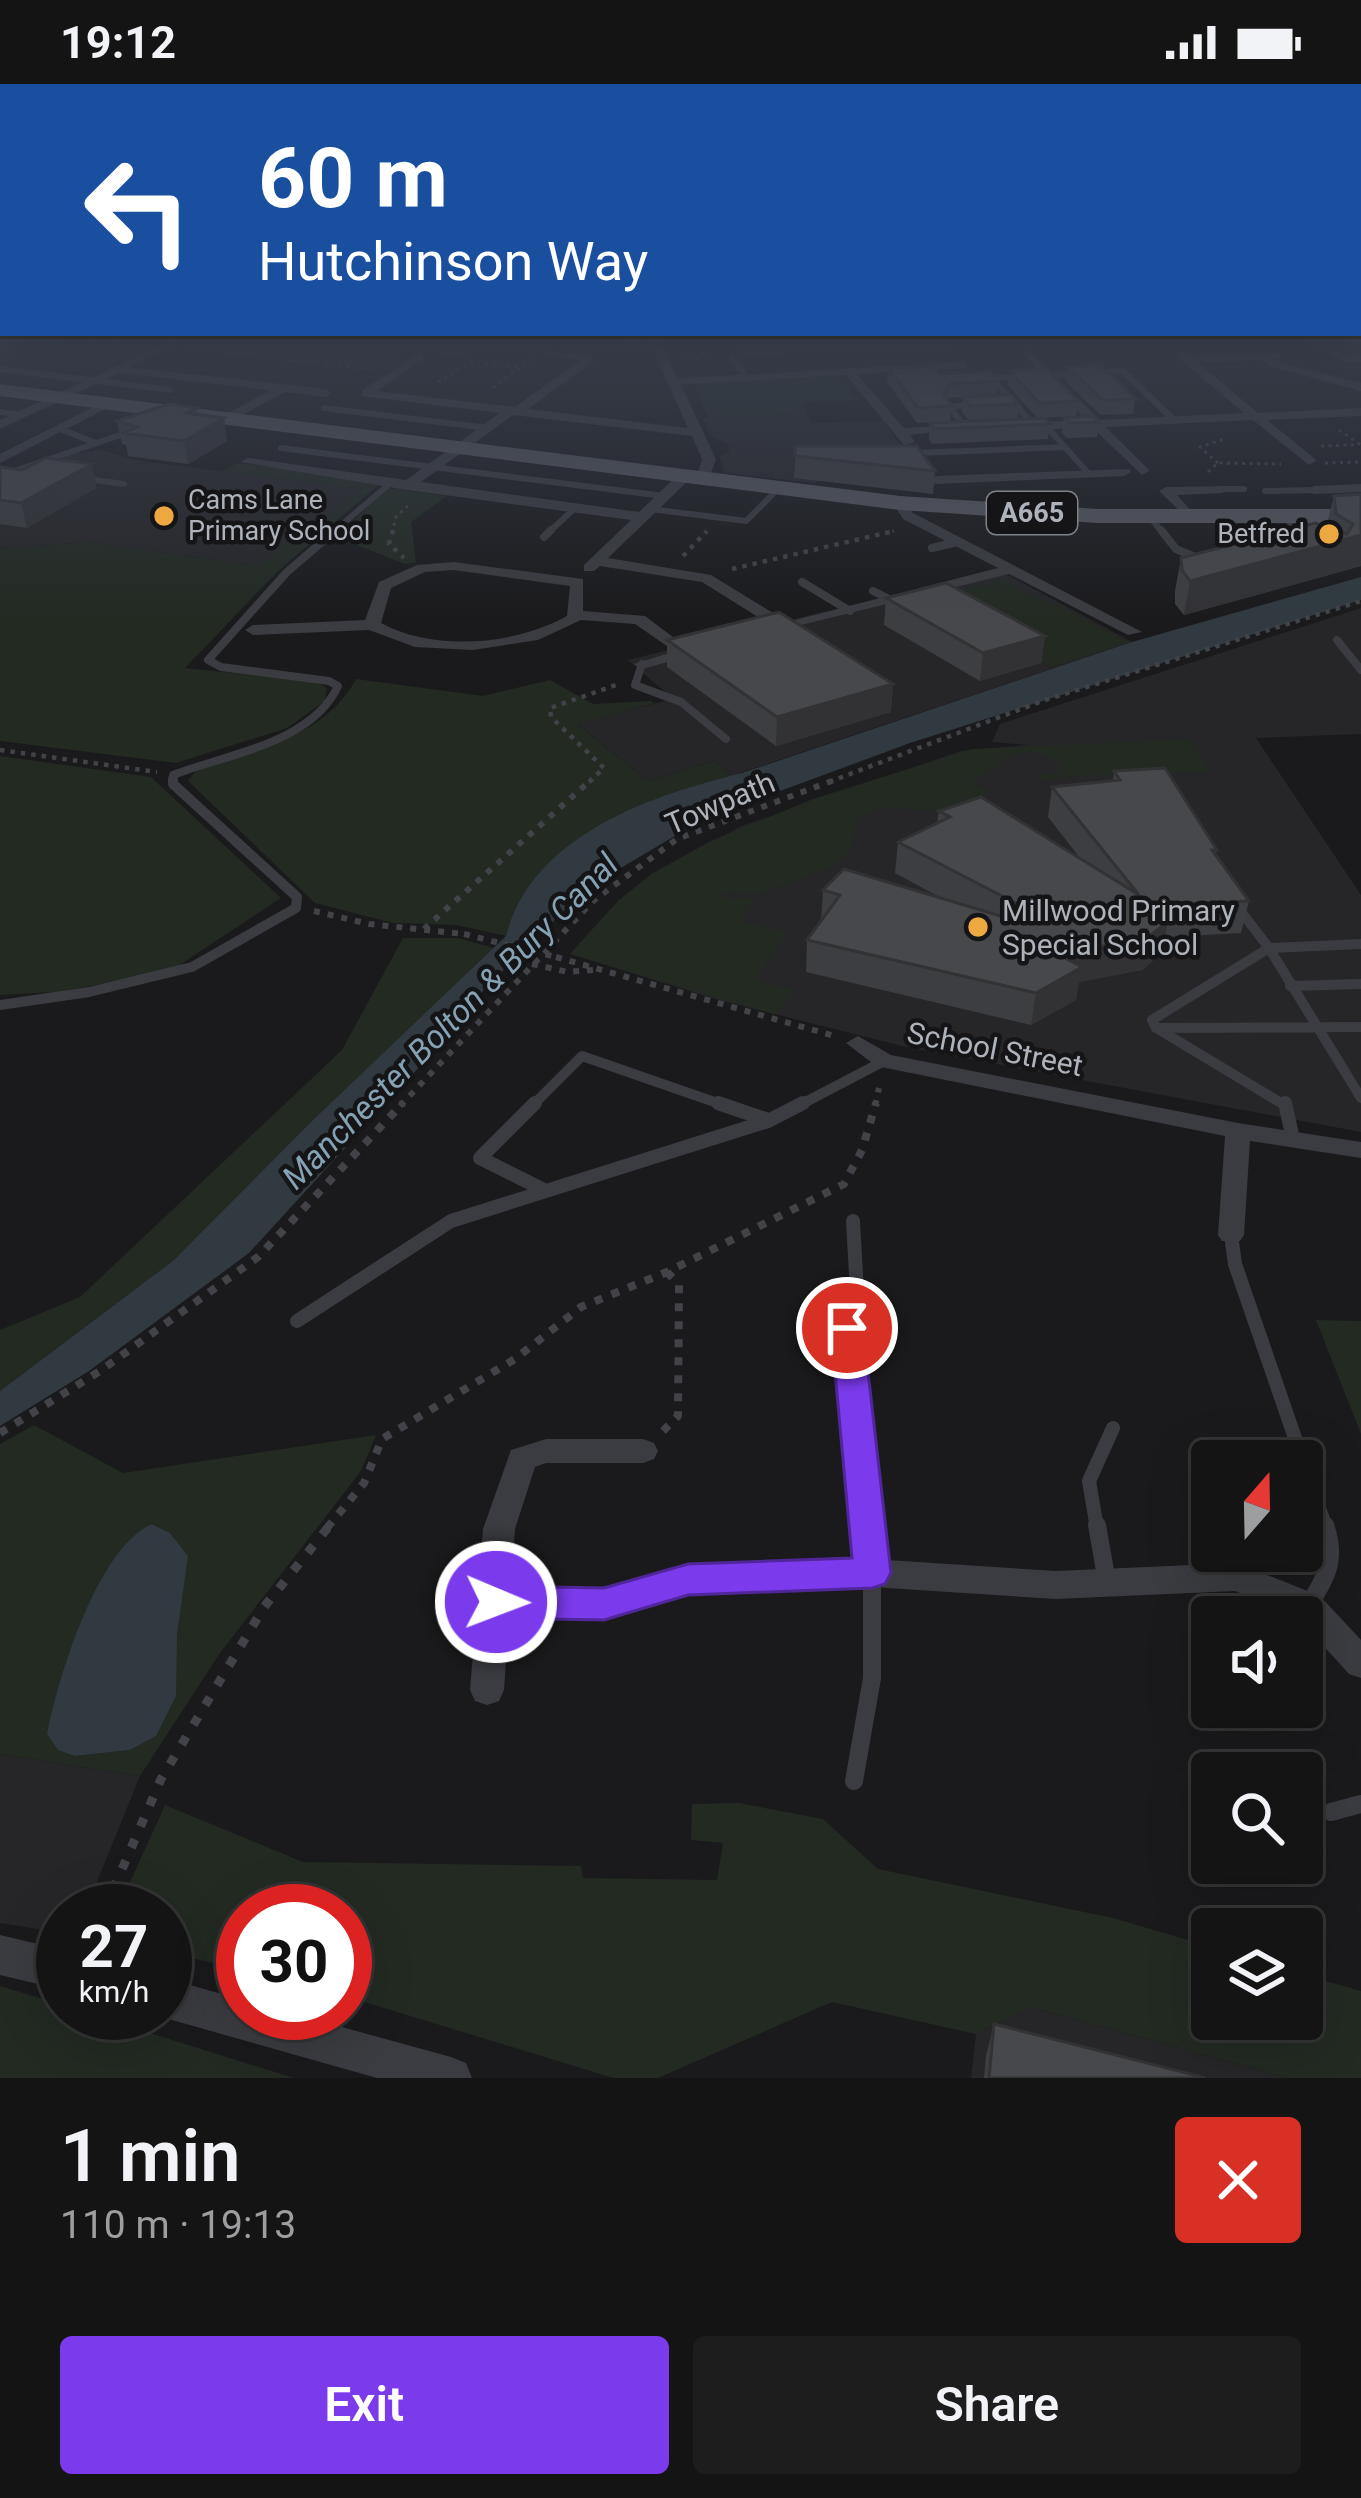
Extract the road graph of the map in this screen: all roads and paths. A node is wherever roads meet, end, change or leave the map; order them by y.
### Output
1 (49, 434) edge
2 (73, 434) edge
3 (122, 434) edge
4 (363, 434) edge
5 (479, 434) edge
6 (697, 434) edge
7 (903, 434) edge
8 (1050, 434) edge
9 (1105, 434) edge
10 (1221, 434) edge
11 (1276, 434) edge
12 (96, 442) junction
13 (1359, 445) edge
14 (462, 446) junction
15 (1065, 447) junction
16 (280, 448) dead end
17 (917, 453) junction
18 (1314, 458) junction
19 (0, 459) edge
20 (1158, 460) dead end
21 (248, 462) dead end
22 (1361, 462) edge
23 (1218, 463) junction
24 (21, 467) junction
25 (433, 467) junction
26 (1132, 468) junction
27 (42, 472) edge
28 (1089, 474) junction
29 (696, 475) junction
30 (0, 476) edge
31 (73, 476) edge
32 (936, 480) junction
33 (400, 483) junction
34 (124, 484) dead end
35 (780, 487) junction
36 (430, 489) junction
37 (1223, 489) junction
38 (1244, 489) dead end
39 (1314, 490) joint
40 (1265, 491) dead end
41 (664, 496) junction
42 (1360, 502) edge
43 (900, 503) junction
44 (575, 508) junction
45 (956, 508) junction
46 (646, 513) junction
47 (1189, 516) junction
48 (1287, 516) junction
49 (1149, 517) junction
50 (1254, 517) junction
51 (720, 518) junction
52 (923, 525) junction
53 (544, 537) dead end
54 (957, 542) junction
55 (1298, 543) junction
56 (932, 548) dead end
57 (1317, 551) edge
58 (596, 561) junction
59 (1209, 563) edge
60 (419, 569) junction
61 (1011, 569) junction
62 (668, 572) junction
63 (706, 578) junction
64 (578, 582) junction
65 (802, 582) dead end
66 (873, 591) dead end
67 (891, 600) junction
68 (1361, 602) edge
69 (850, 610) junction
70 (575, 615) junction
71 (772, 619) edge
72 (372, 625) junction
73 (254, 628) dead end
74 (1134, 632) dead end
75 (744, 638) edge
76 (1337, 640) dead end
77 (673, 643) edge
78 (724, 643) edge
79 (642, 664) junction
80 (1361, 670) edge
81 (727, 739) dead end
82 (0, 750) edge
83 (173, 775) junction
84 (1235, 902) edge
85 (296, 908) junction
86 (424, 929) junction
87 (1361, 944) edge
88 (1269, 948) junction
89 (532, 964) junction
90 (599, 970) junction
91 (1361, 984) edge
92 (1290, 986) junction
93 (0, 1005) edge
94 (1361, 1027) edge
95 (1156, 1028) junction
96 (1316, 1029) junction
97 (858, 1043) joint
98 (884, 1060) junction
99 (1361, 1072) edge
100 (1345, 1073) junction
101 (1361, 1098) edge
102 (768, 1120) junction
103 (1238, 1131) junction
104 (1293, 1139) junction
105 (1361, 1150) edge
106 (544, 1190) junction
107 (853, 1221) dead end
108 (1231, 1235) joint
109 (667, 1272) junction
110 (297, 1321) dead end
111 (810, 1327) dead end
112 (861, 1328) junction
113 (1113, 1428) dead end
114 (0, 1433) edge
115 (643, 1451) joint
116 (872, 1573) junction
117 (1107, 1583) junction
118 (1284, 1596) edge
119 (1314, 1596) edge
120 (496, 1602) junction
121 (1323, 1622) edge
122 (1361, 1663) edge
123 (487, 1690) dead end
124 (854, 1781) dead end
125 (1361, 1804) edge
126 (1331, 1812) dead end
127 (116, 1884) edge
128 (0, 1954) edge
129 (36, 1963) edge
130 (192, 2006) edge
131 (451, 2078) edge

1 - 19 street
2 - 12 lane
3 - 12 lane
4 - 14 main road, A665
5 - 14 street
6 - 29 street
7 - 17 street
8 - 15 lane
9 - 26 street
10 - 23 path
11 - 18 street
12 - 24 lane
13 - 18 path
14 - 25 street
14 - 29 main road, A665
15 - 17 lane
15 - 28 lane
16 - 25 lane
17 - 32 street
18 - 22 path
18 - 23 path
20 - 26 street
21 - 33 street
23 - 37 path
24 - 27 lane
24 - 30 lane
25 - 33 street
25 - 41 lane
26 - 28 street
28 - 32 street
29 - 35 main road, A665
29 - 41 street
31 - 34 lane
32 - 45 street
33 - 36 street
33 - 83 lane
35 - 43 main road, A665
35 - 51 lane
36 - 44 street
36 - 60 path
37 - 38 lane
37 - 47 street
39 - 40 lane
39 - 42 street
41 - 46 street
42 - 48 main road, A665
43 - 45 main road, A665
43 - 52 street
44 - 46 street
44 - 53 lane
45 - 49 main road, A665
46 - 51 lane
46 - 58 street
47 - 49 main road, A665
47 - 50 main road, A665
48 - 50 main road, A665
48 - 55 lane
49 - 59 lane
50 - 55 lane
51 - 62 path
52 - 54 street
52 - 63 path
54 - 56 lane
54 - 61 street
55 - 57 lane
58 - 62 street
58 - 64 street
60 - 64 street
60 - 72 street
61 - 67 street
61 - 74 street
62 - 63 street
63 - 71 street
64 - 70 street
65 - 69 lane
66 - 67 lane
67 - 69 street
68 - 89 path, Towpath
69 - 75 street
70 - 72 street
70 - 77 street
72 - 73 street
76 - 80 lane
78 - 79 street
79 - 81 lane
79 - 86 path
82 - 83 path
83 - 85 lane
84 - 88 lane
85 - 86 path
85 - 93 lane
86 - 90 path, bridge
87 - 88 lane
88 - 92 lane
88 - 95 lane
89 - 90 path
89 - 114 path, Towpath
90 - 97 path
91 - 92 lane
92 - 96 lane
94 - 96 lane
95 - 96 lane
95 - 104 lane
96 - 100 lane
97 - 98 street, School Street
98 - 102 lane
98 - 103 street, School Street
98 - 109 path
99 - 100 lane
100 - 101 lane
102 - 106 lane
102 - 106 lane
103 - 104 street, School Street
103 - 108 street
104 - 105 street, School Street
106 - 110 lane
107 - 112 lane
108 - 119 lane
109 - 115 path
109 - 127 path
111 - 112 street
112 - 116 street
113 - 117 lane
115 - 120 street
116 - 117 street
116 - 120 street
116 - 124 lane
117 - 118 street
120 - 123 street
121 - 122 street
125 - 126 lane
128 - 129 street
130 - 131 street

